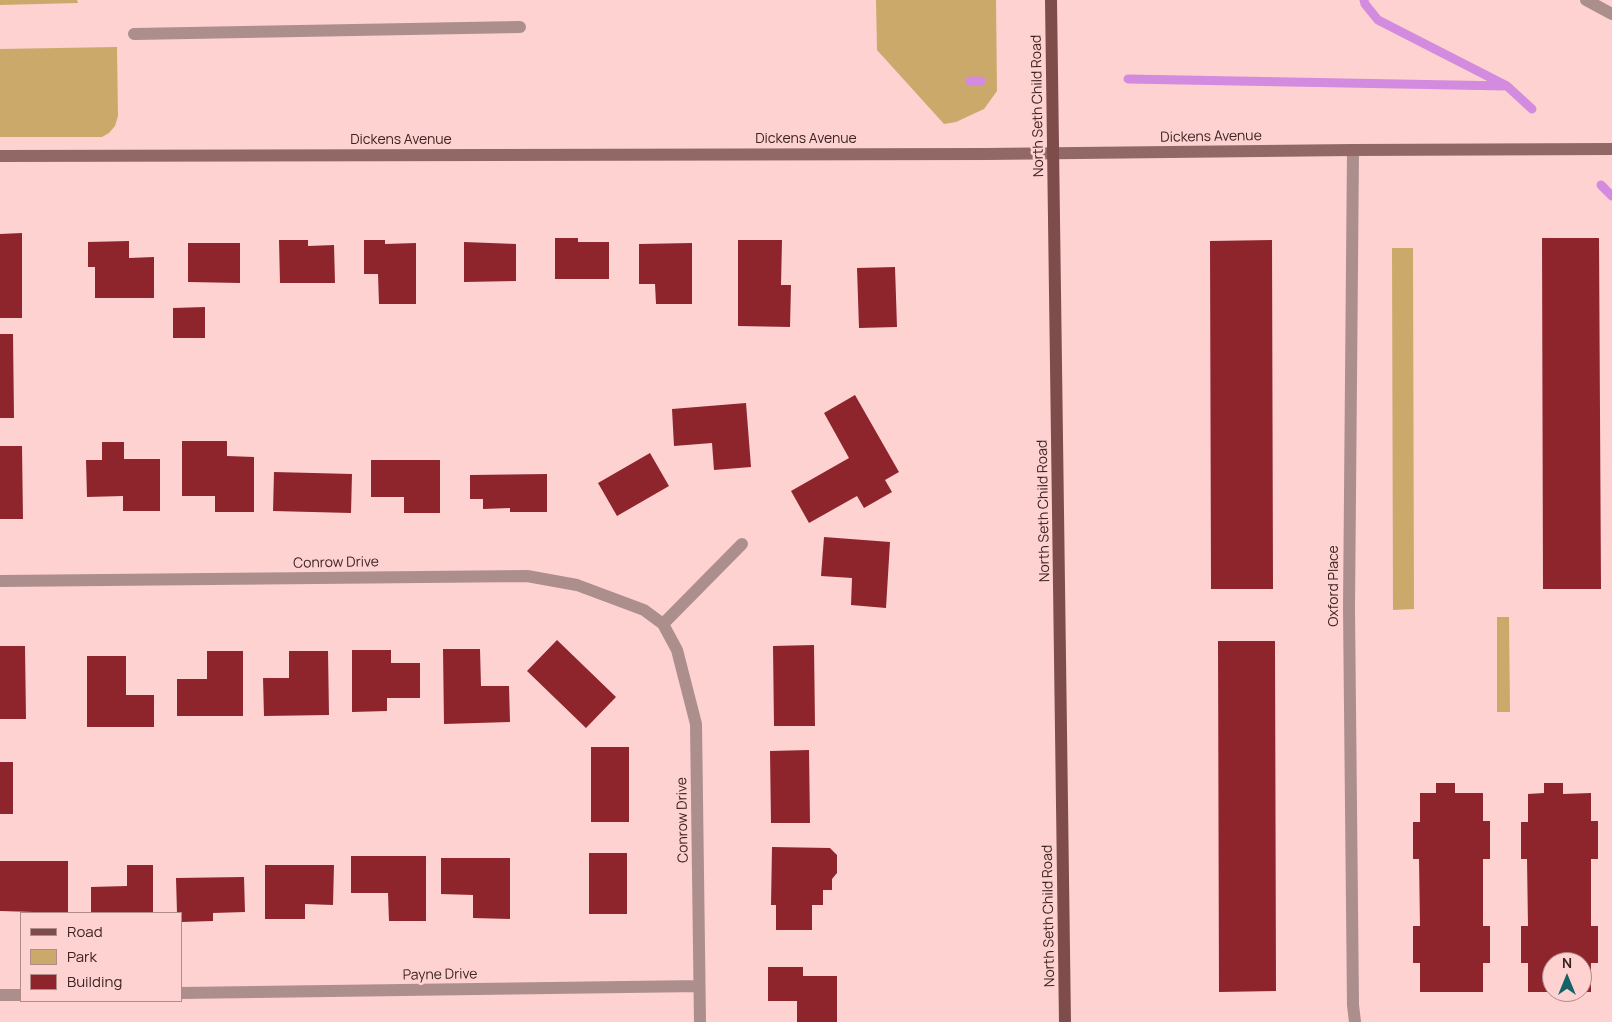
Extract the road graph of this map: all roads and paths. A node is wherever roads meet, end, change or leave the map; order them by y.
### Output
1 (1051, 0) edge
2 (1586, 0) edge
3 (1612, 14) edge
4 (520, 26) dead end
5 (134, 34) dead end
6 (1612, 148) edge
7 (1353, 150) junction
8 (1054, 154) junction
9 (0, 156) edge
10 (742, 544) dead end
11 (0, 581) edge
12 (663, 624) junction
13 (699, 986) junction
14 (182, 993) edge
15 (0, 995) edge
16 (20, 995) edge
17 (700, 1022) edge
18 (1065, 1022) edge
19 (1354, 1022) edge

1 - 8 main road, North Seth Child Road
2 - 3 street
4 - 5 street
6 - 7 street, Dickens Avenue
7 - 8 street, Dickens Avenue
7 - 19 street, Oxford Place
8 - 9 street, Dickens Avenue
8 - 18 main road, North Seth Child Road
10 - 12 street
11 - 12 street, Conrow Drive
12 - 13 street, Conrow Drive
13 - 14 street, Payne Drive
13 - 17 street, Conrow Drive
15 - 16 street

